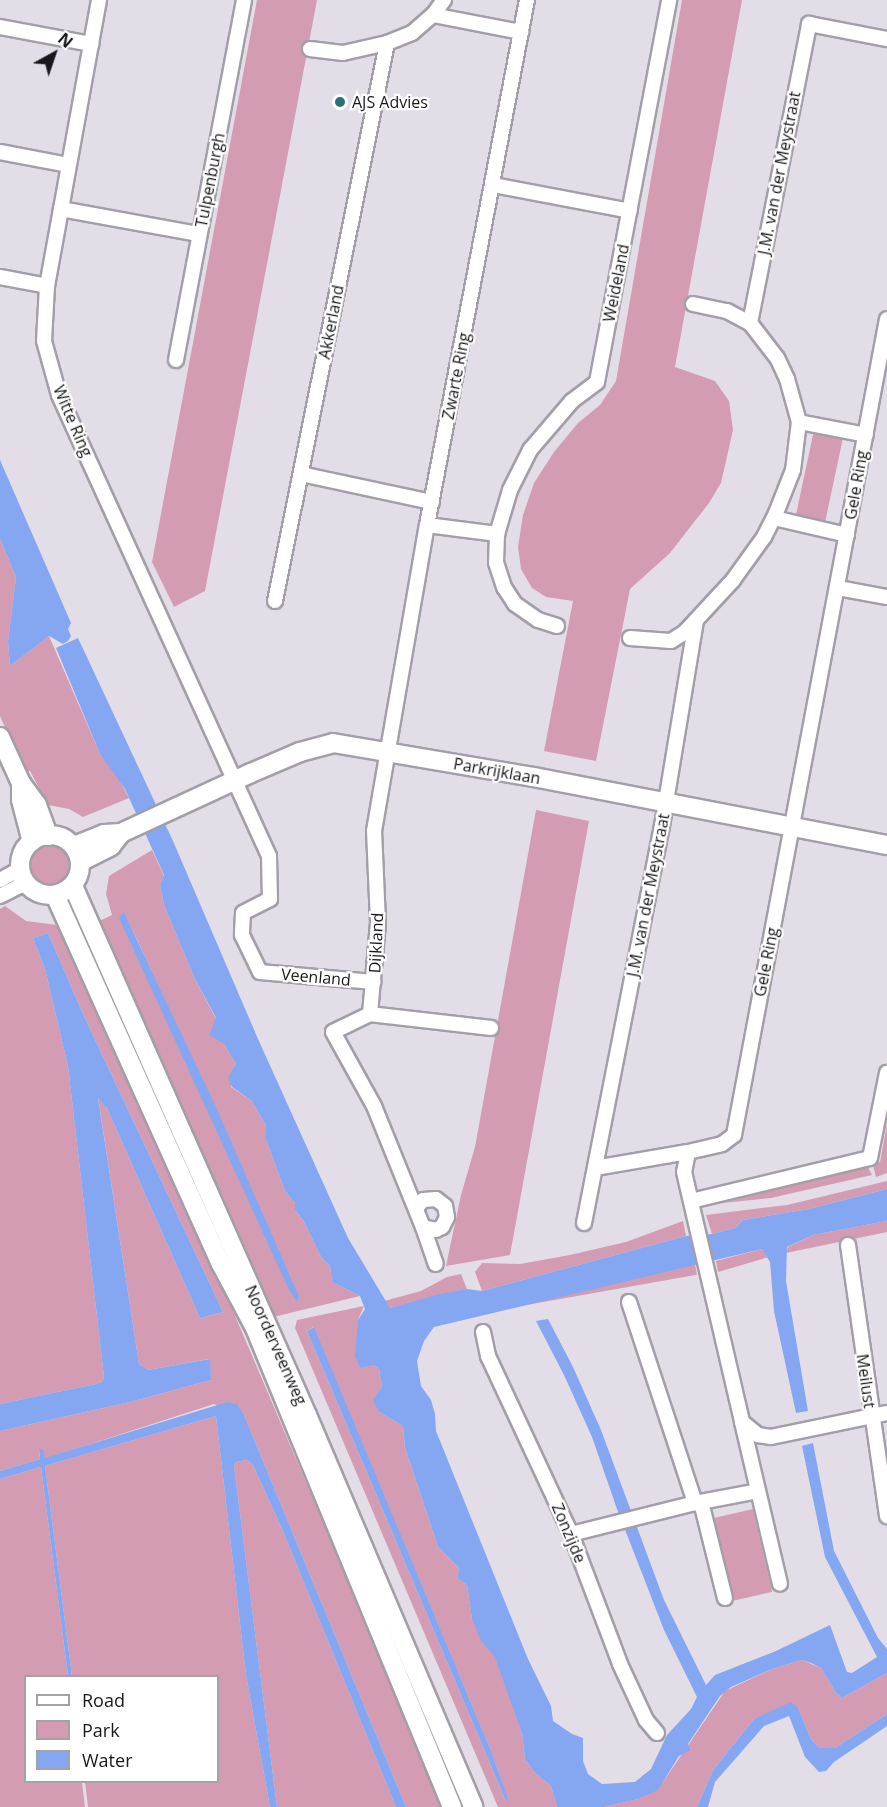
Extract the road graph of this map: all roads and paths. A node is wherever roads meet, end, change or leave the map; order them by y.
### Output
1 (99, 0) edge
2 (244, 0) edge
3 (444, 0) edge
4 (527, 0) edge
5 (669, 0) edge
6 (433, 15) junction
7 (0, 27) edge
8 (521, 32) junction
9 (887, 39) edge
10 (387, 43) junction
11 (91, 44) junction
12 (310, 50) dead end
13 (0, 152) edge
14 (69, 165) junction
15 (493, 185) junction
16 (61, 209) junction
17 (630, 211) junction
18 (199, 234) junction
19 (0, 277) edge
20 (47, 285) junction
21 (693, 304) dead end
22 (887, 319) edge
23 (750, 323) junction
24 (176, 360) dead end
25 (881, 379) edge
26 (799, 422) junction
27 (866, 435) junction
28 (301, 474) junction
29 (432, 502) junction
30 (774, 518) junction
31 (427, 525) junction
32 (497, 534) junction
33 (847, 535) junction
34 (838, 588) junction
35 (887, 597) edge
36 (275, 601) dead end
37 (696, 621) junction
38 (557, 626) dead end
39 (630, 638) dead end
40 (0, 737) edge
41 (386, 752) junction
42 (235, 781) junction
43 (665, 804) junction
44 (790, 828) junction
45 (40, 838) junction
46 (887, 845) edge
47 (77, 854) junction
48 (23, 876) junction
49 (0, 880) edge
50 (72, 886) junction
51 (55, 895) junction
52 (0, 896) edge
53 (374, 982) junction
54 (370, 1014) junction
55 (491, 1028) dead end
56 (887, 1072) edge
57 (688, 1152) junction
58 (595, 1168) junction
59 (691, 1201) junction
60 (416, 1208) junction
61 (584, 1222) dead end
62 (423, 1227) junction
63 (848, 1245) dead end
64 (436, 1264) dead end
65 (629, 1302) dead end
66 (483, 1332) dead end
67 (887, 1413) edge
68 (871, 1416) junction
69 (742, 1422) junction
70 (758, 1491) junction
71 (698, 1502) junction
72 (887, 1516) edge
73 (571, 1534) junction
74 (780, 1584) dead end
75 (725, 1598) dead end
76 (657, 1733) dead end
77 (452, 1807) edge
78 (473, 1807) edge

1 - 11 street, Witte Ring
2 - 18 street, Tulpenburgh
3 - 6 street
4 - 8 street, Zwarte Ring
5 - 17 street, Weideland
6 - 8 street
6 - 10 street
7 - 11 street
8 - 15 street, Zwarte Ring
9 - 23 street, J.M. van der Meystraat
10 - 12 street
10 - 28 street, Akkerland
11 - 14 street, Witte Ring
13 - 14 street
14 - 16 street, Witte Ring
15 - 17 street
15 - 29 street, Zwarte Ring
16 - 18 street
16 - 20 street, Witte Ring
17 - 32 street, Weideland
18 - 24 street, Tulpenburgh
19 - 20 street
20 - 42 street, Witte Ring
21 - 23 street
22 - 25 street, Gele Ring
23 - 26 street
25 - 27 street, Gele Ring
26 - 27 street
26 - 30 street
27 - 33 street, Gele Ring
28 - 29 street
28 - 36 street, Akkerland
29 - 31 street, Zwarte Ring
30 - 33 street
30 - 37 street
31 - 32 street
31 - 41 street, Zwarte Ring
32 - 38 street, Weideland
33 - 34 street, Gele Ring
34 - 35 street
34 - 44 street, Gele Ring
37 - 39 street
37 - 43 street, J.M. van der Meystraat
40 - 45 street
41 - 42 street, Parkrijklaan
41 - 43 street, Parkrijklaan
41 - 53 street, Dijkland
42 - 47 street, Parkrijklaan
42 - 53 street, Veenland
43 - 44 street, Parkrijklaan
43 - 58 street, J.M. van der Meystraat
44 - 46 street, Parkrijklaan
44 - 57 street, Gele Ring
45 - 47 street
45 - 48 street
47 - 50 street
48 - 49 street
48 - 51 street
48 - 52 street
50 - 51 street
50 - 78 street, Noorderveenweg
51 - 77 street, Noorderveenweg
53 - 54 street, Dijkland
54 - 55 street
54 - 60 street
56 - 59 street
57 - 58 street
57 - 59 street
58 - 61 street, J.M. van der Meystraat
59 - 69 street
60 - 62 street
60 - 62 street
62 - 64 street
63 - 68 street, Meilust
65 - 71 street
66 - 73 street, Zonzijde
67 - 68 street
68 - 69 street
68 - 72 street, Meilust
69 - 70 street
70 - 71 street
70 - 74 street
71 - 73 street
71 - 75 street
73 - 76 street, Zonzijde

